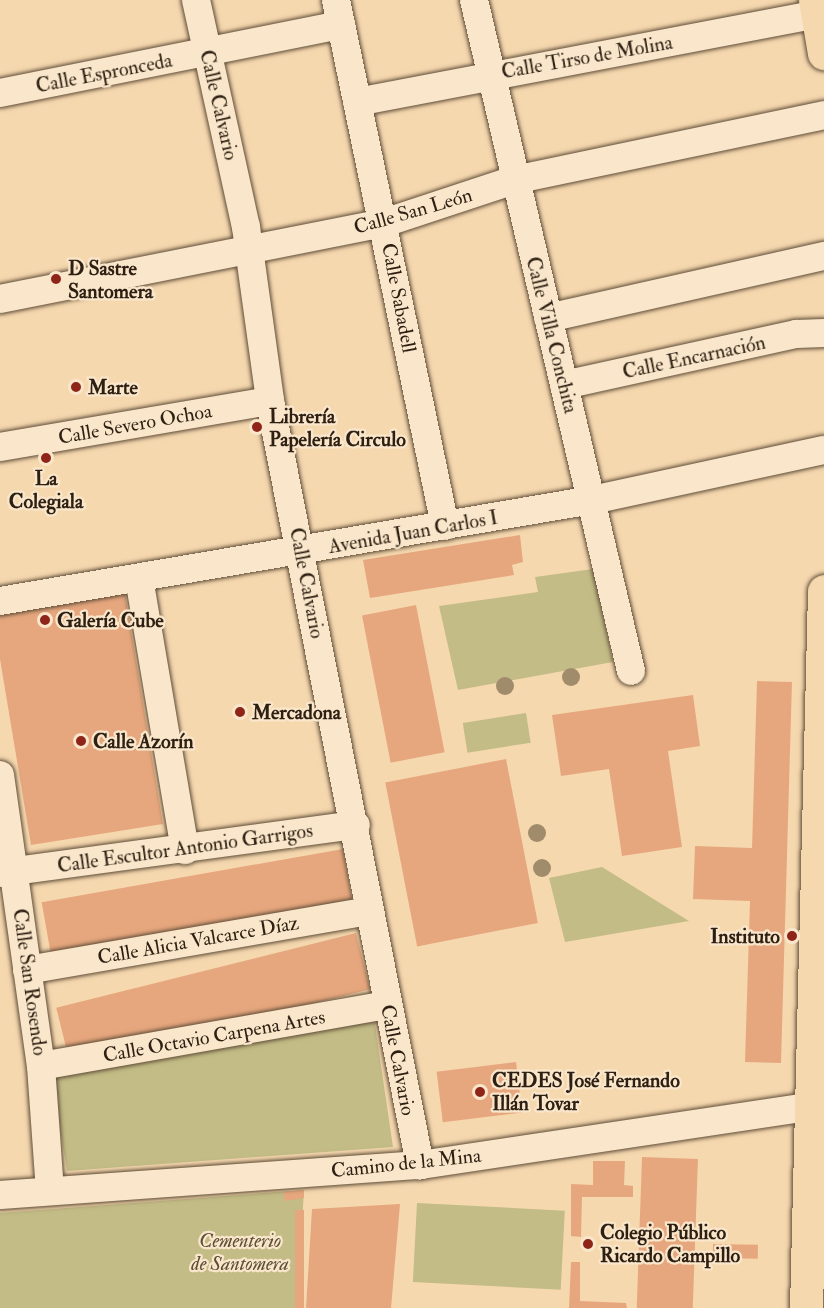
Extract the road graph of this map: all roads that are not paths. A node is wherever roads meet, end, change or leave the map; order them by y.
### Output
1 (196, 0) edge
2 (474, 0) edge
3 (816, 7) edge
4 (339, 13) edge
5 (207, 52) junction
6 (824, 53) edge
7 (490, 74) junction
8 (0, 93) edge
9 (357, 102) junction
10 (824, 116) edge
11 (514, 180) junction
12 (384, 223) junction
13 (247, 249) junction
14 (824, 256) edge
15 (0, 299) edge
16 (548, 318) junction
17 (824, 333) edge
18 (564, 385) junction
19 (270, 401) junction
20 (0, 447) edge
21 (824, 450) edge
22 (592, 500) junction
23 (445, 526) junction
24 (301, 552) junction
25 (139, 578) junction
26 (824, 591) edge
27 (0, 602) edge
28 (823, 648) edge
29 (631, 671) dead end
30 (1, 784) edge
31 (356, 825) junction
32 (185, 850) junction
33 (7, 872) edge
34 (369, 911) junction
35 (27, 970) junction
36 (387, 1005) junction
37 (41, 1066) junction
38 (815, 1097) edge
39 (420, 1165) junction
40 (50, 1191) junction
41 (0, 1195) edge
42 (806, 1308) edge

1 - 5 street, Calle Calvario
2 - 7 street, Calle Villa Conchita
3 - 6 highway
3 - 7 street, Calle Tirso de Molina
4 - 5 street, Calle Espronceda
4 - 9 street, Calle Sabadell
5 - 8 street, Calle Espronceda
5 - 13 street, Calle Calvario
7 - 9 street, Calle Tirso de Molina
7 - 11 street, Calle Villa Conchita
9 - 12 street, Calle Sabadell
10 - 11 street, Calle San León
11 - 12 street, Calle San León
11 - 16 street, Calle Villa Conchita
12 - 13 street, Calle San León
12 - 23 street, Calle Sabadell
13 - 15 street, Calle San León
13 - 19 street, Calle Calvario
14 - 16 street
16 - 18 street, Calle Villa Conchita
17 - 18 street, Calle Encarnación
18 - 22 street, Calle Villa Conchita
19 - 20 street, Calle Severo Ochoa
19 - 24 street, Calle Calvario
21 - 22 street, Avenida Juan Carlos I
22 - 23 street, Avenida Juan Carlos I
22 - 29 street, Calle Villa Conchita
23 - 24 street, Avenida Juan Carlos I
24 - 25 street, Avenida Juan Carlos I
24 - 31 street, Calle Calvario
25 - 27 street, Avenida Juan Carlos I
25 - 32 street
26 - 28 highway
28 - 38 highway
30 - 33 street, Calle San Rosendo
31 - 32 street, Calle Escultor Antonio Garrigos
31 - 34 street, Calle Calvario
32 - 33 street, Calle Escultor Antonio Garrigos
33 - 35 street, Calle San Rosendo
34 - 35 street, Calle Alicia Valcarce Díaz
34 - 36 street, Calle Calvario
35 - 37 street, Calle San Rosendo
36 - 37 street, Calle Octavio Carpena Artes
36 - 39 street, Calle Calvario
37 - 40 street, Calle San Rosendo
38 - 39 street, Camino de la Mina
38 - 42 highway
39 - 40 street, Camino de la Mina
40 - 41 street, Camino de la Mina

